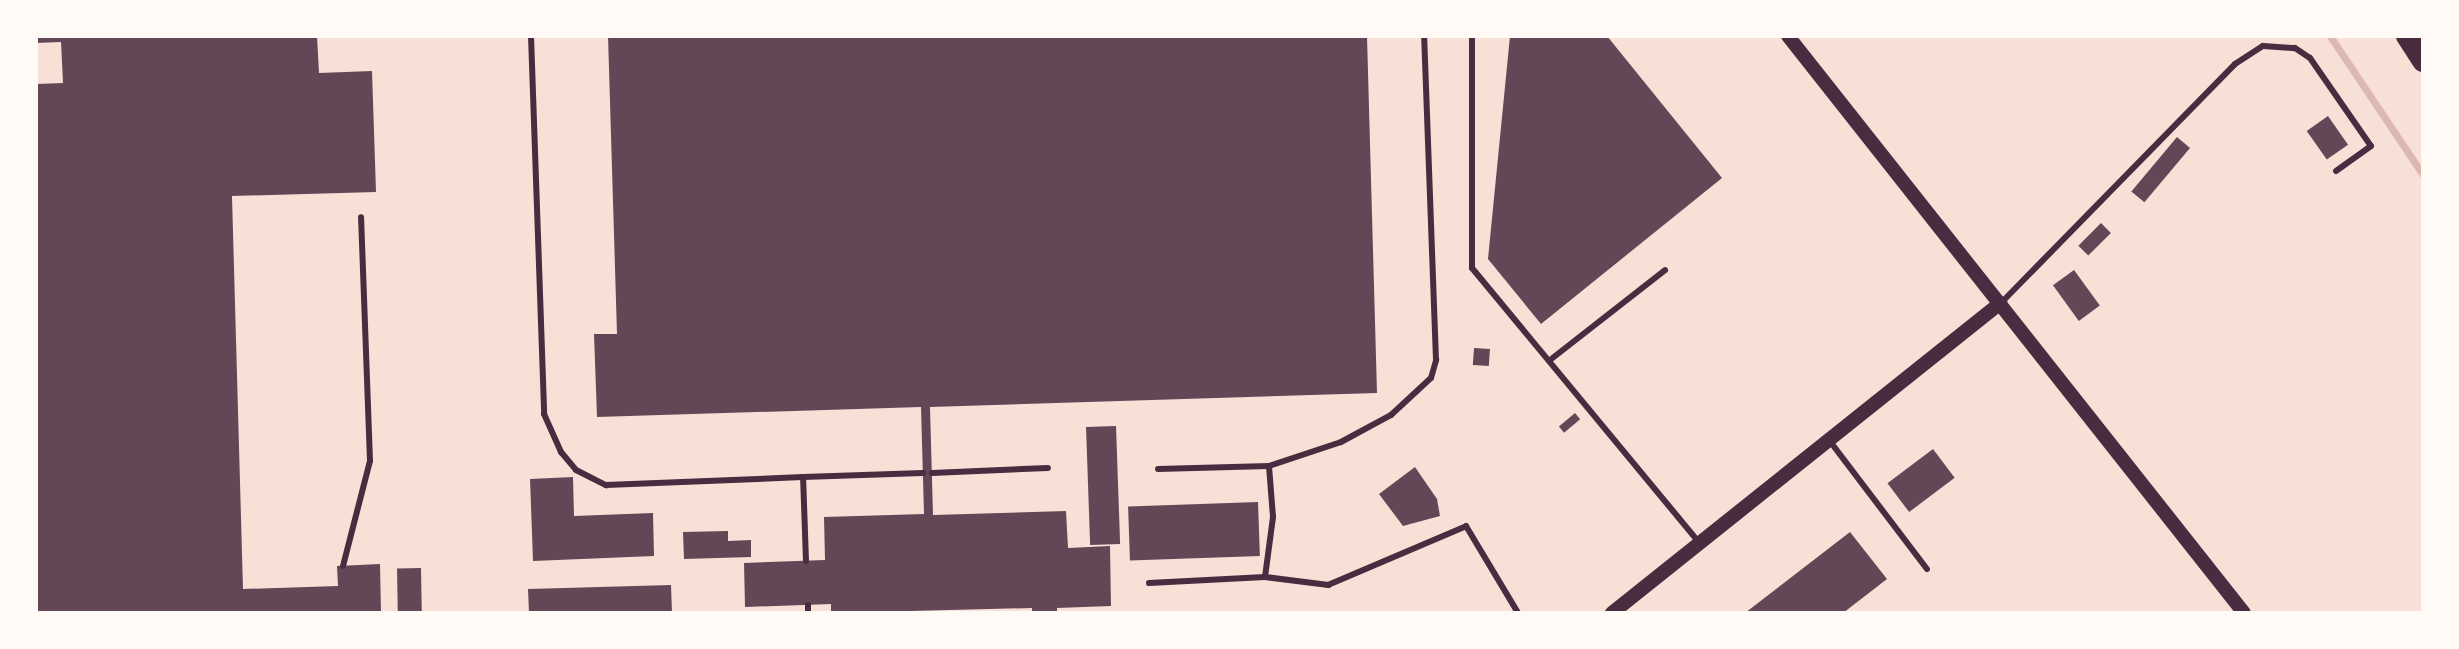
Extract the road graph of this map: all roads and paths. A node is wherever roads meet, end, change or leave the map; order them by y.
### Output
1 (531, 36) edge
2 (1424, 36) edge
3 (1472, 36) edge
4 (1788, 36) edge
5 (2407, 36) edge
6 (2423, 61) edge
7 (2336, 171) dead end
8 (361, 217) dead end
9 (1665, 270) dead end
10 (2001, 303) junction
11 (1550, 360) junction
12 (1829, 440) junction
13 (1269, 466) junction
14 (1048, 468) dead end
15 (1158, 469) dead end
16 (923, 473) dead end
17 (932, 473) dead end
18 (803, 477) junction
19 (1700, 544) junction
20 (806, 561) dead end
21 (343, 566) dead end
22 (1927, 569) dead end
23 (1265, 577) junction
24 (1149, 583) dead end
25 (1518, 613) edge
26 (1612, 613) edge
27 (2244, 613) edge

1 - 18 lane
2 - 13 lane
3 - 11 lane
4 - 10 street
5 - 6 highway
7 - 10 lane
8 - 21 lane
9 - 11 lane
10 - 12 street
10 - 27 street
11 - 19 lane
12 - 19 street
12 - 22 lane
13 - 15 lane
13 - 23 lane
14 - 17 lane
16 - 18 lane
18 - 20 lane
19 - 26 street
23 - 24 lane
23 - 25 lane

